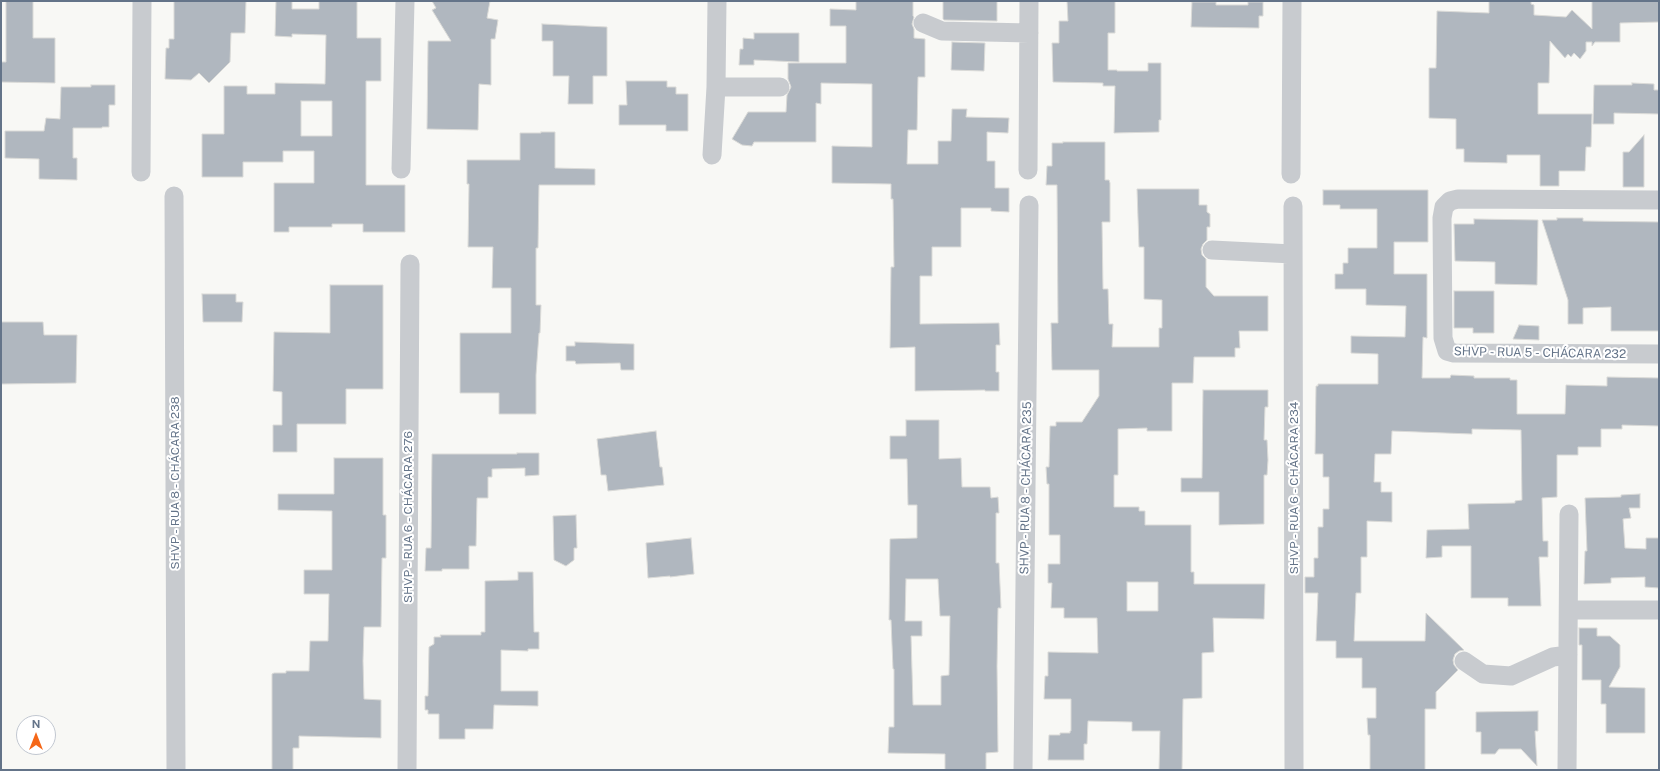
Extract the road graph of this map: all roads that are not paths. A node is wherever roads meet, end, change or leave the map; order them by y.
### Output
1 (142, 1) edge
2 (405, 1) edge
3 (717, 1) edge
4 (1029, 1) edge
5 (1292, 1) edge
6 (923, 23) dead end
7 (1029, 32) junction
8 (780, 87) dead end
9 (716, 88) junction
10 (712, 155) dead end
11 (401, 170) dead end
12 (1028, 170) dead end
13 (141, 172) dead end
14 (1291, 174) dead end
15 (174, 196) dead end
16 (1659, 200) edge
17 (1029, 205) dead end
18 (1294, 206) dead end
19 (1212, 250) dead end
20 (1294, 254) junction
21 (410, 264) dead end
22 (1659, 354) edge
23 (1569, 514) dead end
24 (1569, 610) junction
25 (1659, 610) edge
26 (1568, 655) junction
27 (1464, 661) dead end
28 (176, 770) edge
29 (407, 770) edge
30 (1023, 770) edge
31 (1294, 770) edge
32 (1567, 770) edge

1 - 13 street
2 - 11 street
3 - 9 street
4 - 7 street
5 - 14 street
6 - 7 street
7 - 12 street
8 - 9 street
9 - 10 street
15 - 28 street, SHVP - RUA 8 - CHÁCARA 238
16 - 22 street, SHVP - RUA 5 - CHÁCARA 232
17 - 30 street, SHVP - RUA 8 - CHÁCARA 235
18 - 20 street, SHVP - RUA 6 - CHÁCARA 234
19 - 20 street
20 - 31 street, SHVP - RUA 6 - CHÁCARA 234
21 - 29 street, SHVP - RUA 6 - CHÁCARA 276
23 - 24 street
24 - 25 street
24 - 26 street
26 - 27 street
26 - 32 street

